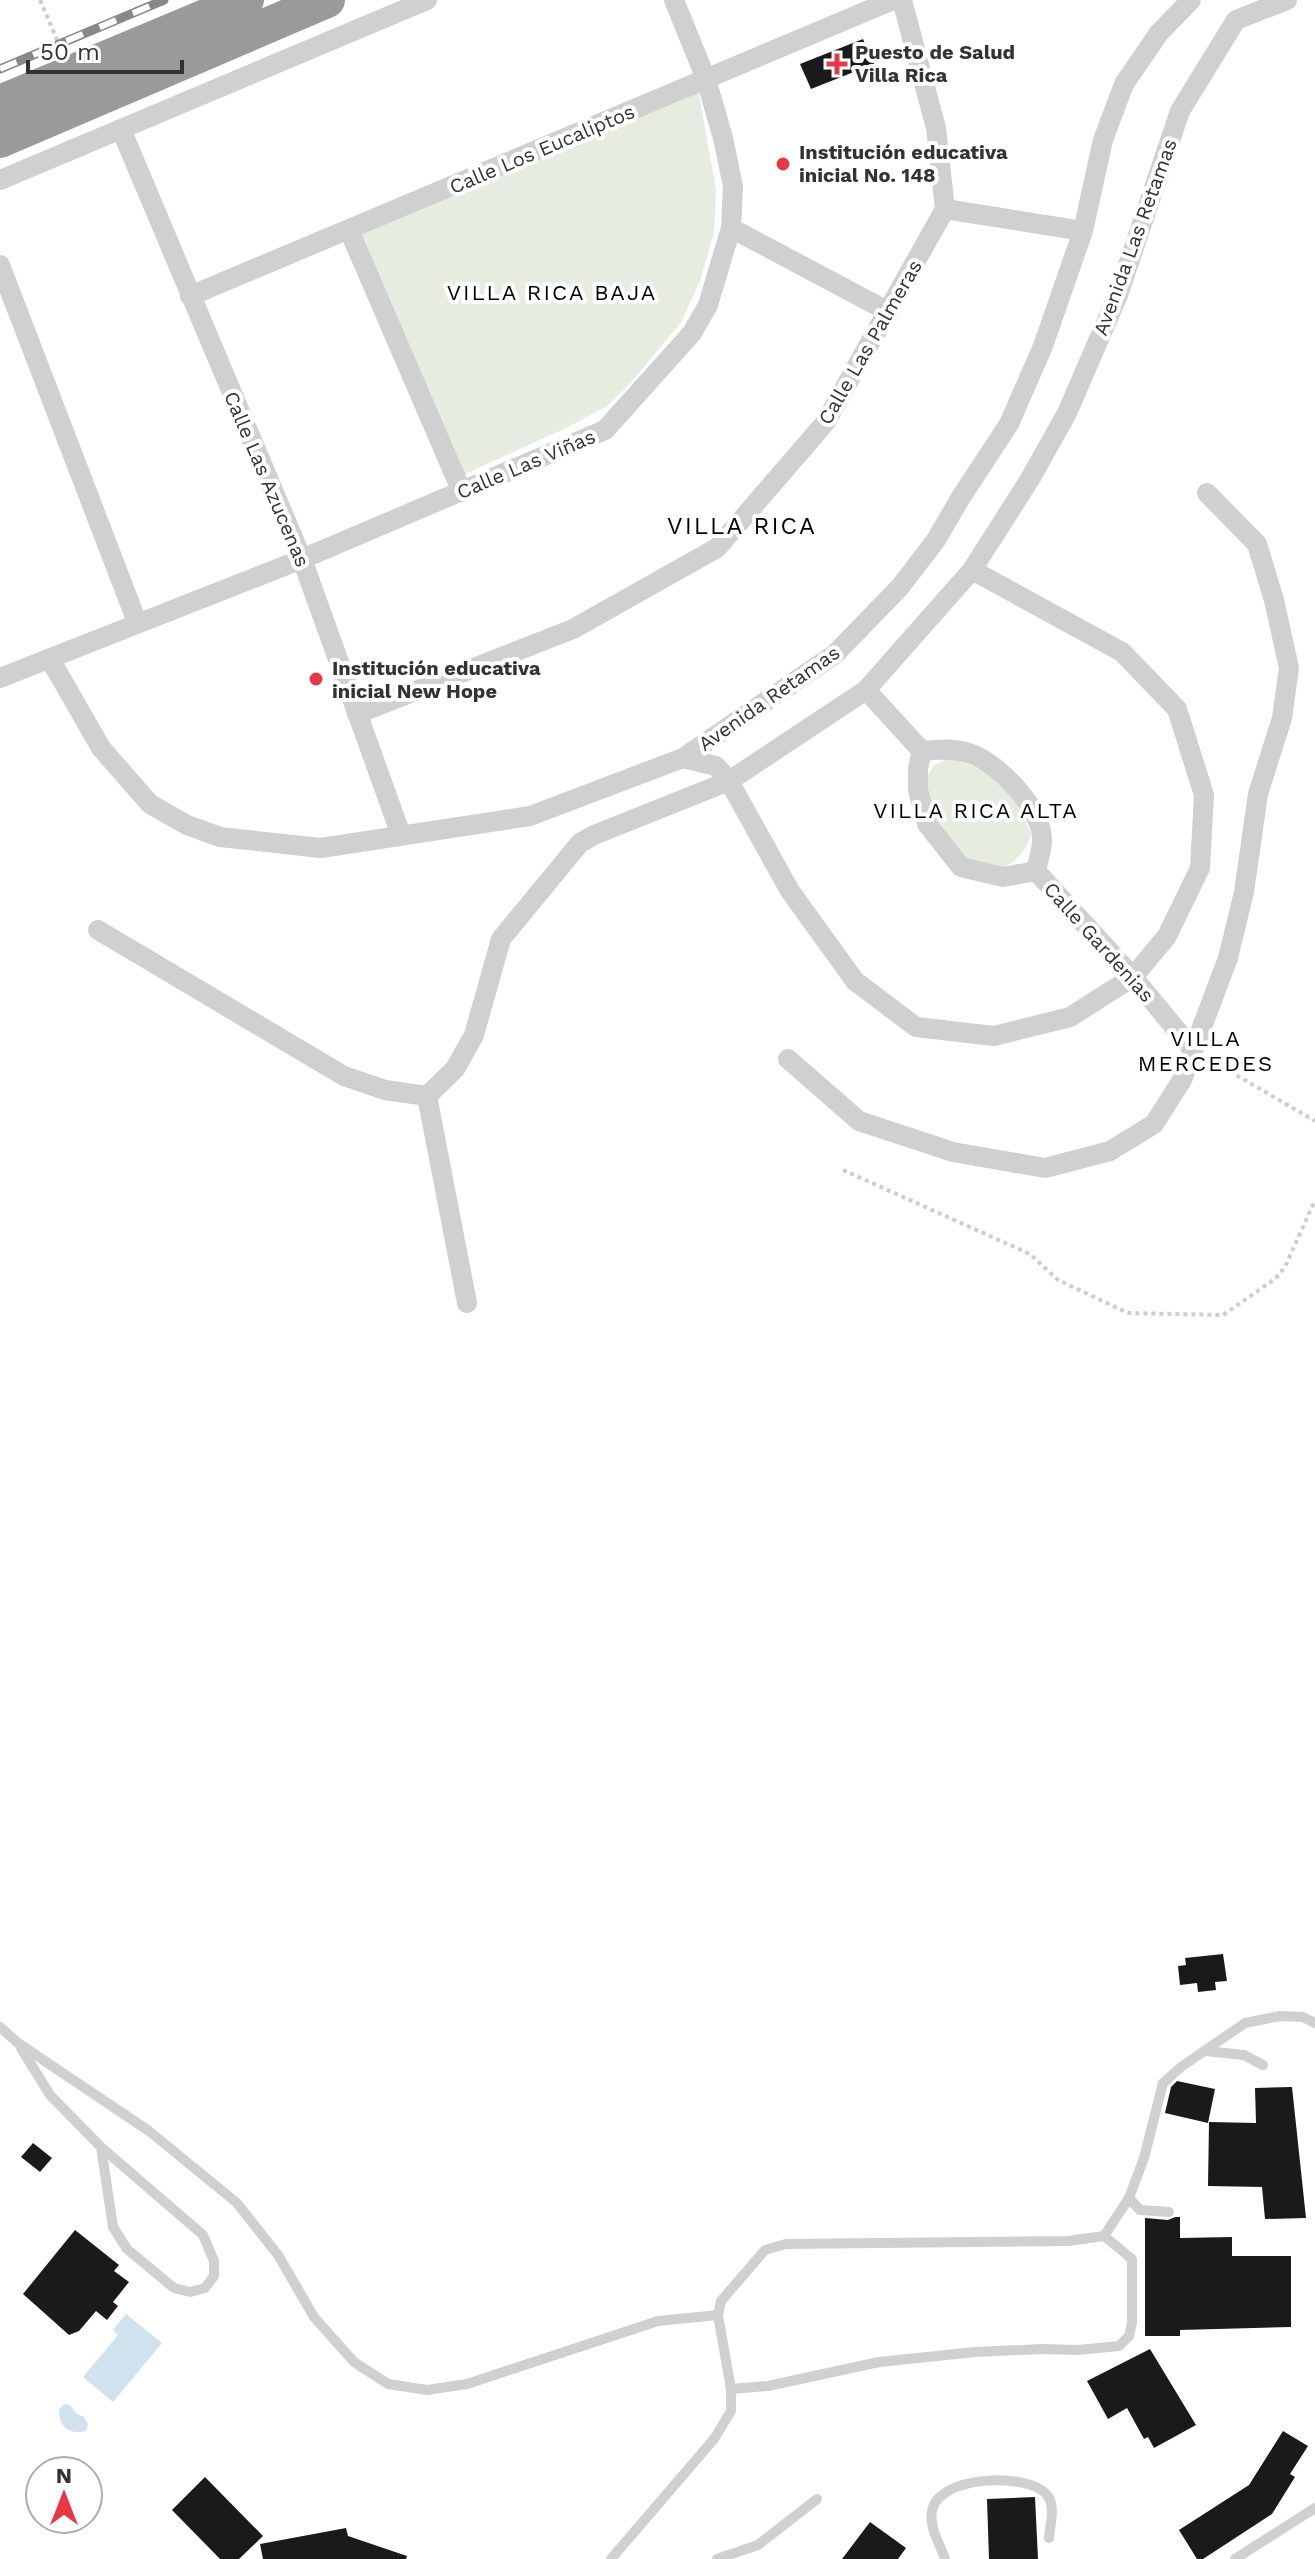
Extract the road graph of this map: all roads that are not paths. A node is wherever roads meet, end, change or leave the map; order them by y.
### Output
1 (246, 0) edge
2 (327, 0) edge
3 (427, 0) edge
4 (674, 0) edge
5 (893, 0) edge
6 (902, 0) edge
7 (1191, 0) edge
8 (1226, 0) edge
9 (1287, 0) edge
10 (1236, 20) junction
11 (706, 79) junction
12 (0, 103) edge
13 (121, 129) junction
14 (0, 140) edge
15 (0, 180) edge
16 (945, 209) junction
17 (731, 228) junction
18 (349, 230) junction
19 (1083, 231) junction
20 (0, 265) edge
21 (190, 296) junction
22 (889, 312) junction
23 (462, 492) junction
24 (1207, 493) dead end
25 (302, 559) junction
26 (972, 570) junction
27 (137, 622) junction
28 (50, 659) junction
29 (0, 678) edge
30 (866, 690) junction
31 (357, 714) junction
32 (922, 751) junction
33 (683, 758) junction
34 (729, 781) junction
35 (401, 835) junction
36 (1036, 871) junction
37 (98, 930) dead end
38 (1133, 977) junction
39 (1193, 1050) junction
40 (788, 1059) dead end
41 (427, 1096) junction
42 (467, 1303) dead end
43 (1315, 2023) edge
44 (0, 2027) edge
45 (18, 2043) junction
46 (1206, 2051) junction
47 (1263, 2065) dead end
48 (101, 2147) junction
49 (1129, 2198) junction
50 (1169, 2212) dead end
51 (1104, 2236) junction
52 (718, 2315) junction
53 (731, 2389) junction
54 (817, 2499) dead end
55 (1315, 2508) edge
56 (1049, 2538) dead end
57 (611, 2559) edge
58 (717, 2559) edge
59 (945, 2559) edge
60 (1235, 2559) edge

1 - 12 highway
2 - 14 highway
3 - 13 street
4 - 11 street, Calle Las Viñas
5 - 11 street, Calle Los Eucaliptos
6 - 16 street
7 - 19 street, Avenida Retamas
8 - 10 street
9 - 10 street
10 - 26 street, Avenida Las Retamas
11 - 17 street, Calle Las Viñas
11 - 18 street, Calle Los Eucaliptos
13 - 15 street
13 - 21 street, Calle Las Azucenas
16 - 19 street
16 - 22 street, Calle Las Palmeras
17 - 22 street
17 - 23 street, Calle Las Viñas
18 - 21 street, Calle Los Eucaliptos
18 - 23 street
19 - 33 street, Avenida Retamas
20 - 27 street
21 - 25 street, Calle Las Azucenas
22 - 31 street, Calle Las Palmeras
23 - 25 street, Calle Las Viñas
24 - 39 street
25 - 27 street, Calle Las Viñas
25 - 31 street, Calle Las Azucenas
26 - 30 street, Avenida Las Retamas
26 - 38 street
27 - 28 street, Calle Las Viñas
28 - 29 street, Calle Las Viñas
28 - 35 street, Avenida Retamas
30 - 32 street
30 - 34 street, Avenida Las Retamas
31 - 35 street, Calle Las Azucenas
32 - 36 street, Calle Gardenias
32 - 36 street, Calle Gardenias
33 - 34 street
33 - 35 street, Avenida Retamas
34 - 38 street
34 - 41 street, Avenida Las Retamas
36 - 38 street, Calle Gardenias
37 - 41 street
38 - 39 street, Calle Gardenias
39 - 40 street
41 - 42 street
43 - 46 lane
44 - 45 lane
45 - 48 lane
45 - 52 lane
46 - 47 lane
46 - 49 lane
48 - 48 lane
49 - 50 lane
49 - 51 lane
51 - 52 lane
51 - 53 lane
52 - 53 lane
53 - 57 lane
54 - 58 lane
55 - 60 lane
56 - 59 lane

